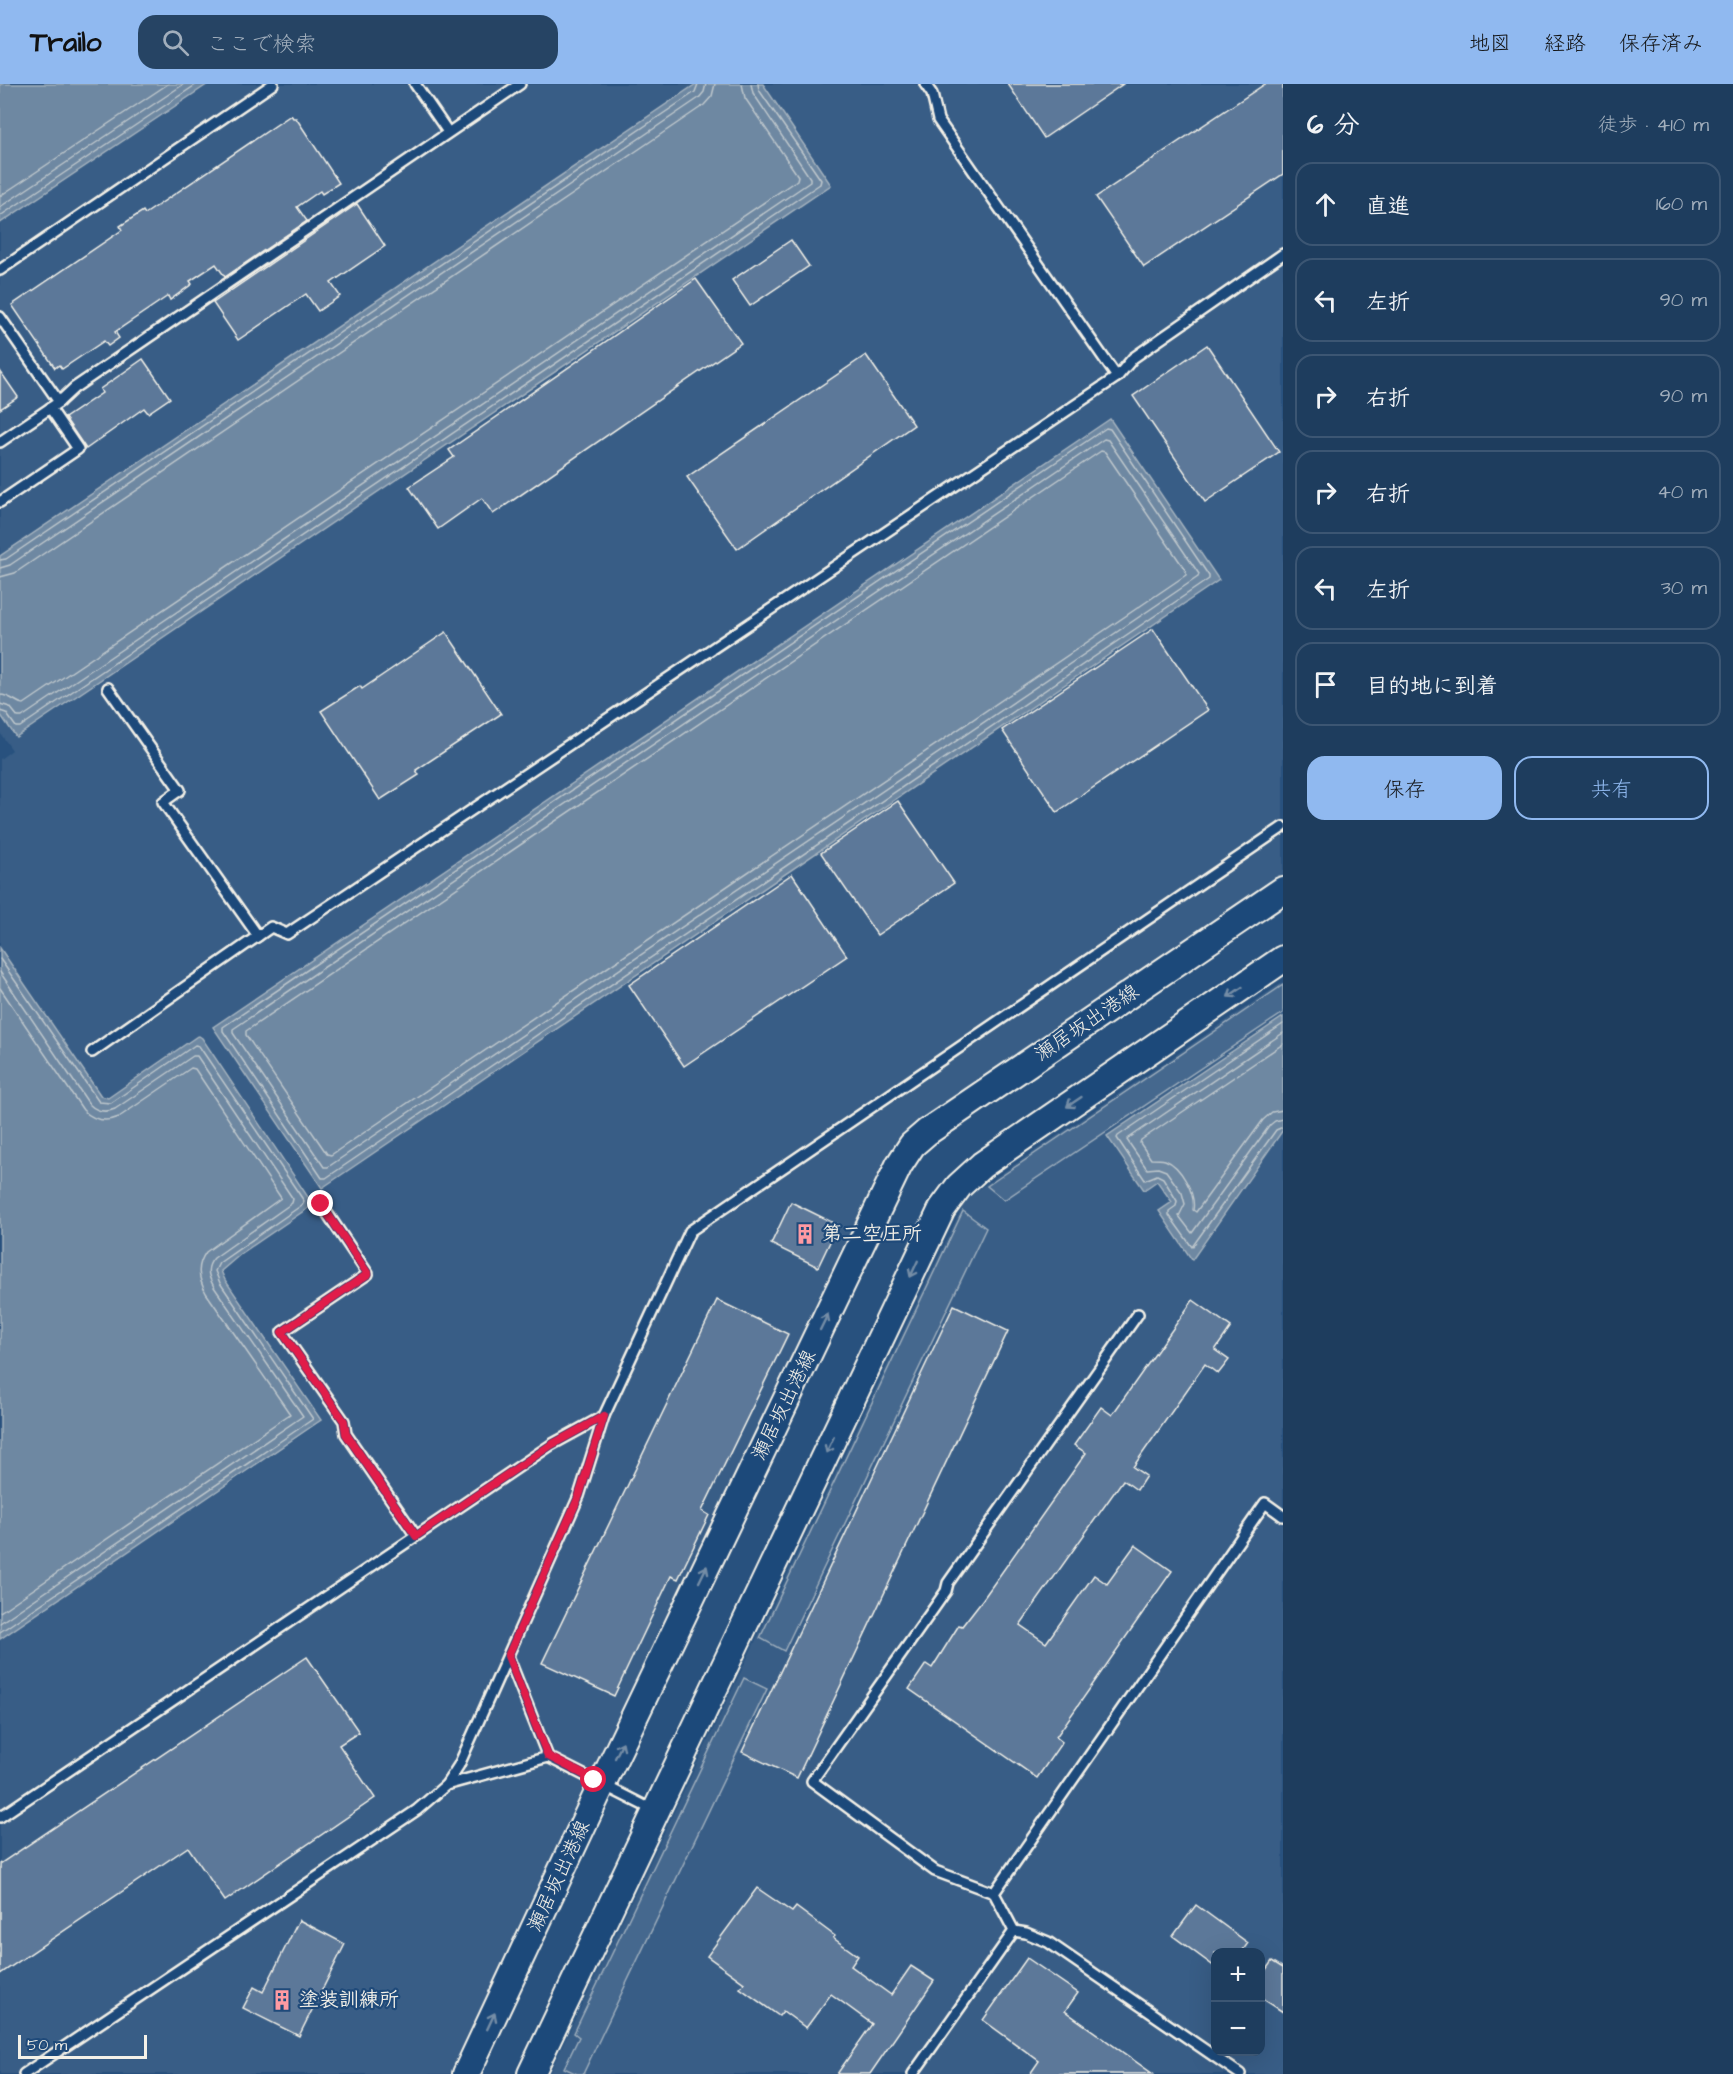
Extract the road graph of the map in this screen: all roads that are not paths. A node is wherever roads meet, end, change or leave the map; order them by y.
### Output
1 (273, 84) edge
2 (415, 84) edge
3 (520, 84) edge
4 (925, 84) edge
5 (448, 132) junction
6 (1283, 254) edge
7 (0, 270) edge
8 (0, 317) edge
9 (1117, 377) junction
10 (58, 402) junction
11 (50, 408) junction
12 (0, 442) edge
13 (0, 502) edge
14 (108, 688) dead end
15 (1283, 827) edge
16 (1283, 890) edge
17 (258, 936) junction
18 (1283, 959) edge
19 (92, 1052) dead end
20 (321, 1204) dead end
21 (1138, 1314) dead end
22 (604, 1416) junction
23 (1283, 1516) edge
24 (416, 1536) junction
25 (508, 1656) junction
26 (548, 1756) junction
27 (602, 1784) junction
28 (446, 1785) junction
29 (656, 1812) junction
30 (0, 1817) edge
31 (994, 1893) junction
32 (1014, 1931) junction
33 (24, 2074) edge
34 (466, 2074) edge
35 (531, 2074) edge
36 (913, 2074) edge
37 (1240, 2074) edge

1 - 7 lane
2 - 5 lane
3 - 5 lane
4 - 9 lane
5 - 10 lane
6 - 9 lane
8 - 10 lane
9 - 17 lane
10 - 11 lane
11 - 12 lane
11 - 13 lane
14 - 17 lane
15 - 22 lane
27 -> 16 main road, 瀬居坂出港線
17 - 19 lane
18 -> 29 main road
20 - 24 lane
21 - 31 lane
22 - 24 lane
22 - 25 lane
23 - 31 lane
24 - 30 lane
25 - 26 lane
25 - 28 lane
26 - 27 lane
26 - 28 lane
27 - 29 lane
34 -> 27 main road, 瀬居坂出港線
28 - 33 lane
29 - 35 main road
31 - 32 lane
32 - 36 lane
32 - 37 lane

